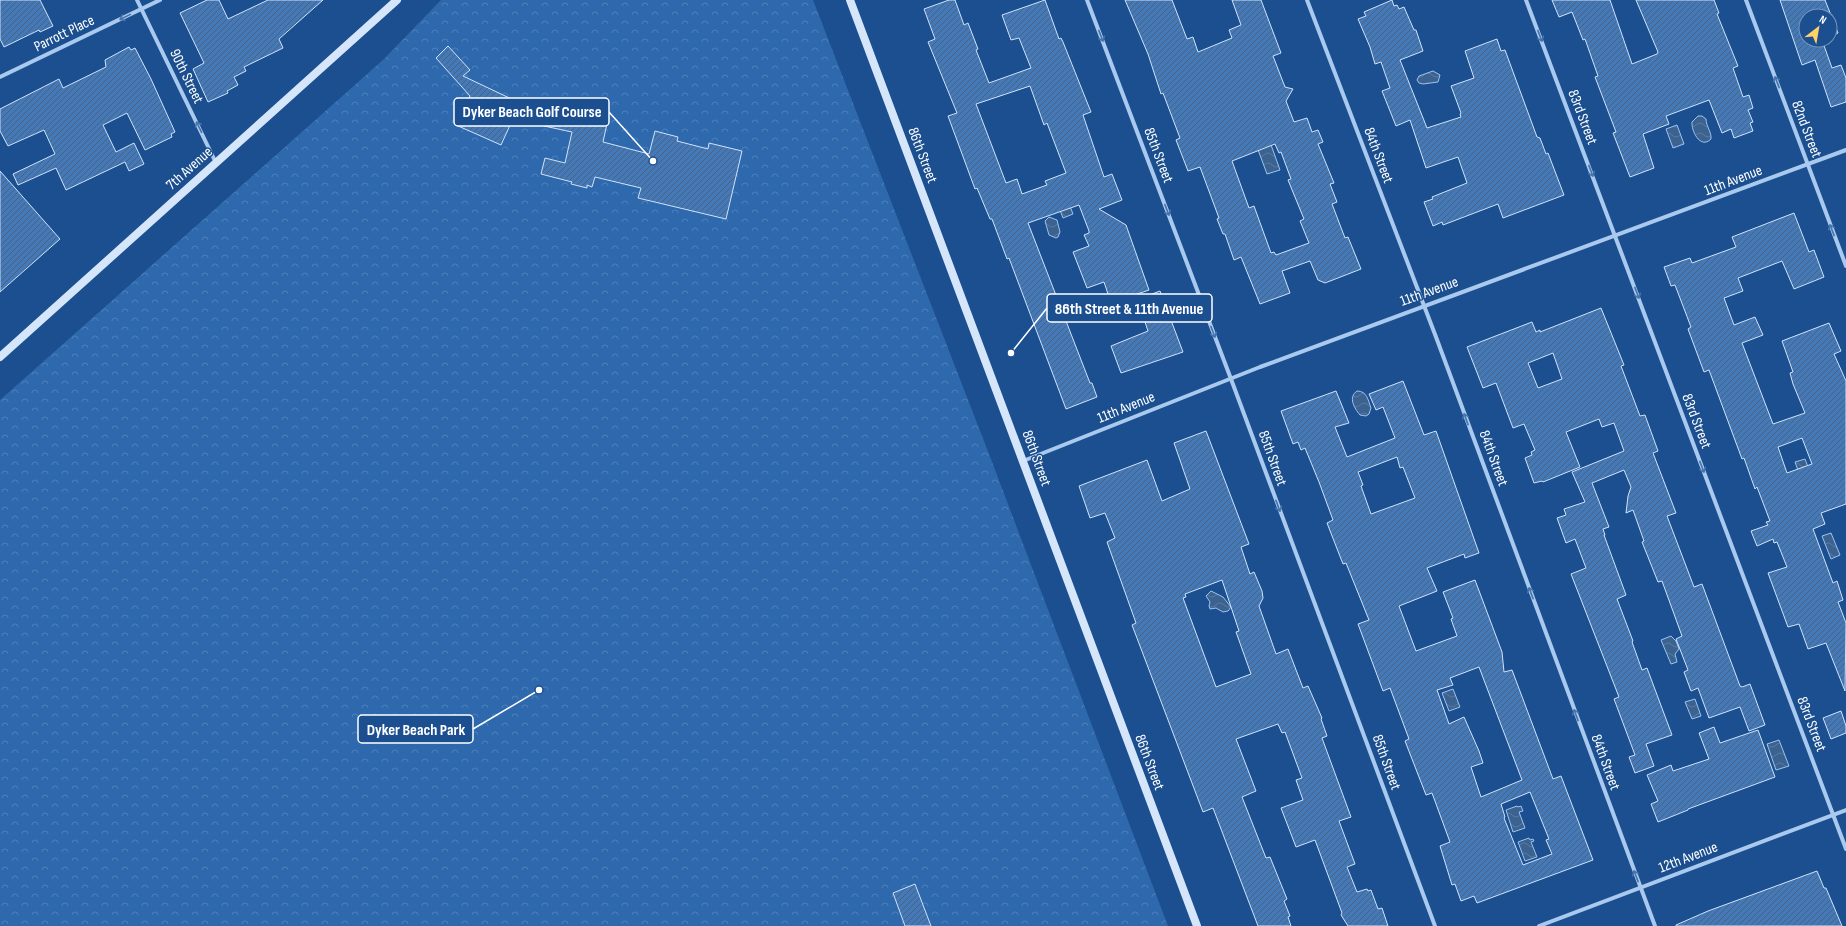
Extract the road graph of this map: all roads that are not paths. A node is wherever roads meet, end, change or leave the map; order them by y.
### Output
1 (137, 0) edge
2 (160, 0) edge
3 (397, 0) edge
4 (850, 0) edge
5 (1087, 0) edge
6 (1307, 0) edge
7 (1526, 0) edge
8 (1746, 0) edge
9 (142, 9) junction
10 (0, 77) edge
11 (1846, 150) edge
12 (216, 162) junction
13 (1808, 165) junction
14 (1616, 237) junction
15 (1846, 266) edge
16 (1424, 306) junction
17 (0, 357) edge
18 (1231, 379) junction
19 (1023, 461) junction
20 (1846, 810) edge
21 (1833, 815) junction
22 (1846, 850) edge
23 (1640, 888) junction
24 (1197, 926) edge
25 (1435, 926) edge
26 (1539, 926) edge
27 (1655, 926) edge

1 - 9 street, 90th Street
2 - 9 street, Parrott Place
3 - 12 main road, 7th Avenue
4 - 19 main road, 86th Street
5 -> 18 street, 85th Street
6 - 16 street, 84th Street
7 -> 14 street, 83rd Street
13 -> 8 street, 82nd Street
9 -> 10 street, Parrott Place
12 -> 9 street, 90th Street
11 - 13 street, 11th Avenue
12 - 17 main road, 7th Avenue
13 - 14 street, 11th Avenue
15 -> 13 street, 82nd Street
14 - 16 street, 11th Avenue
14 -> 21 street, 83rd Street
16 - 18 street, 11th Avenue
23 -> 16 street, 84th Street
18 - 19 street, 11th Avenue
18 -> 25 street, 85th Street
19 - 24 main road, 86th Street
20 - 21 street, 12th Avenue
21 - 22 street, 83rd Street
21 - 23 street, 12th Avenue
23 - 26 street, 12th Avenue
23 - 27 street, 84th Street

